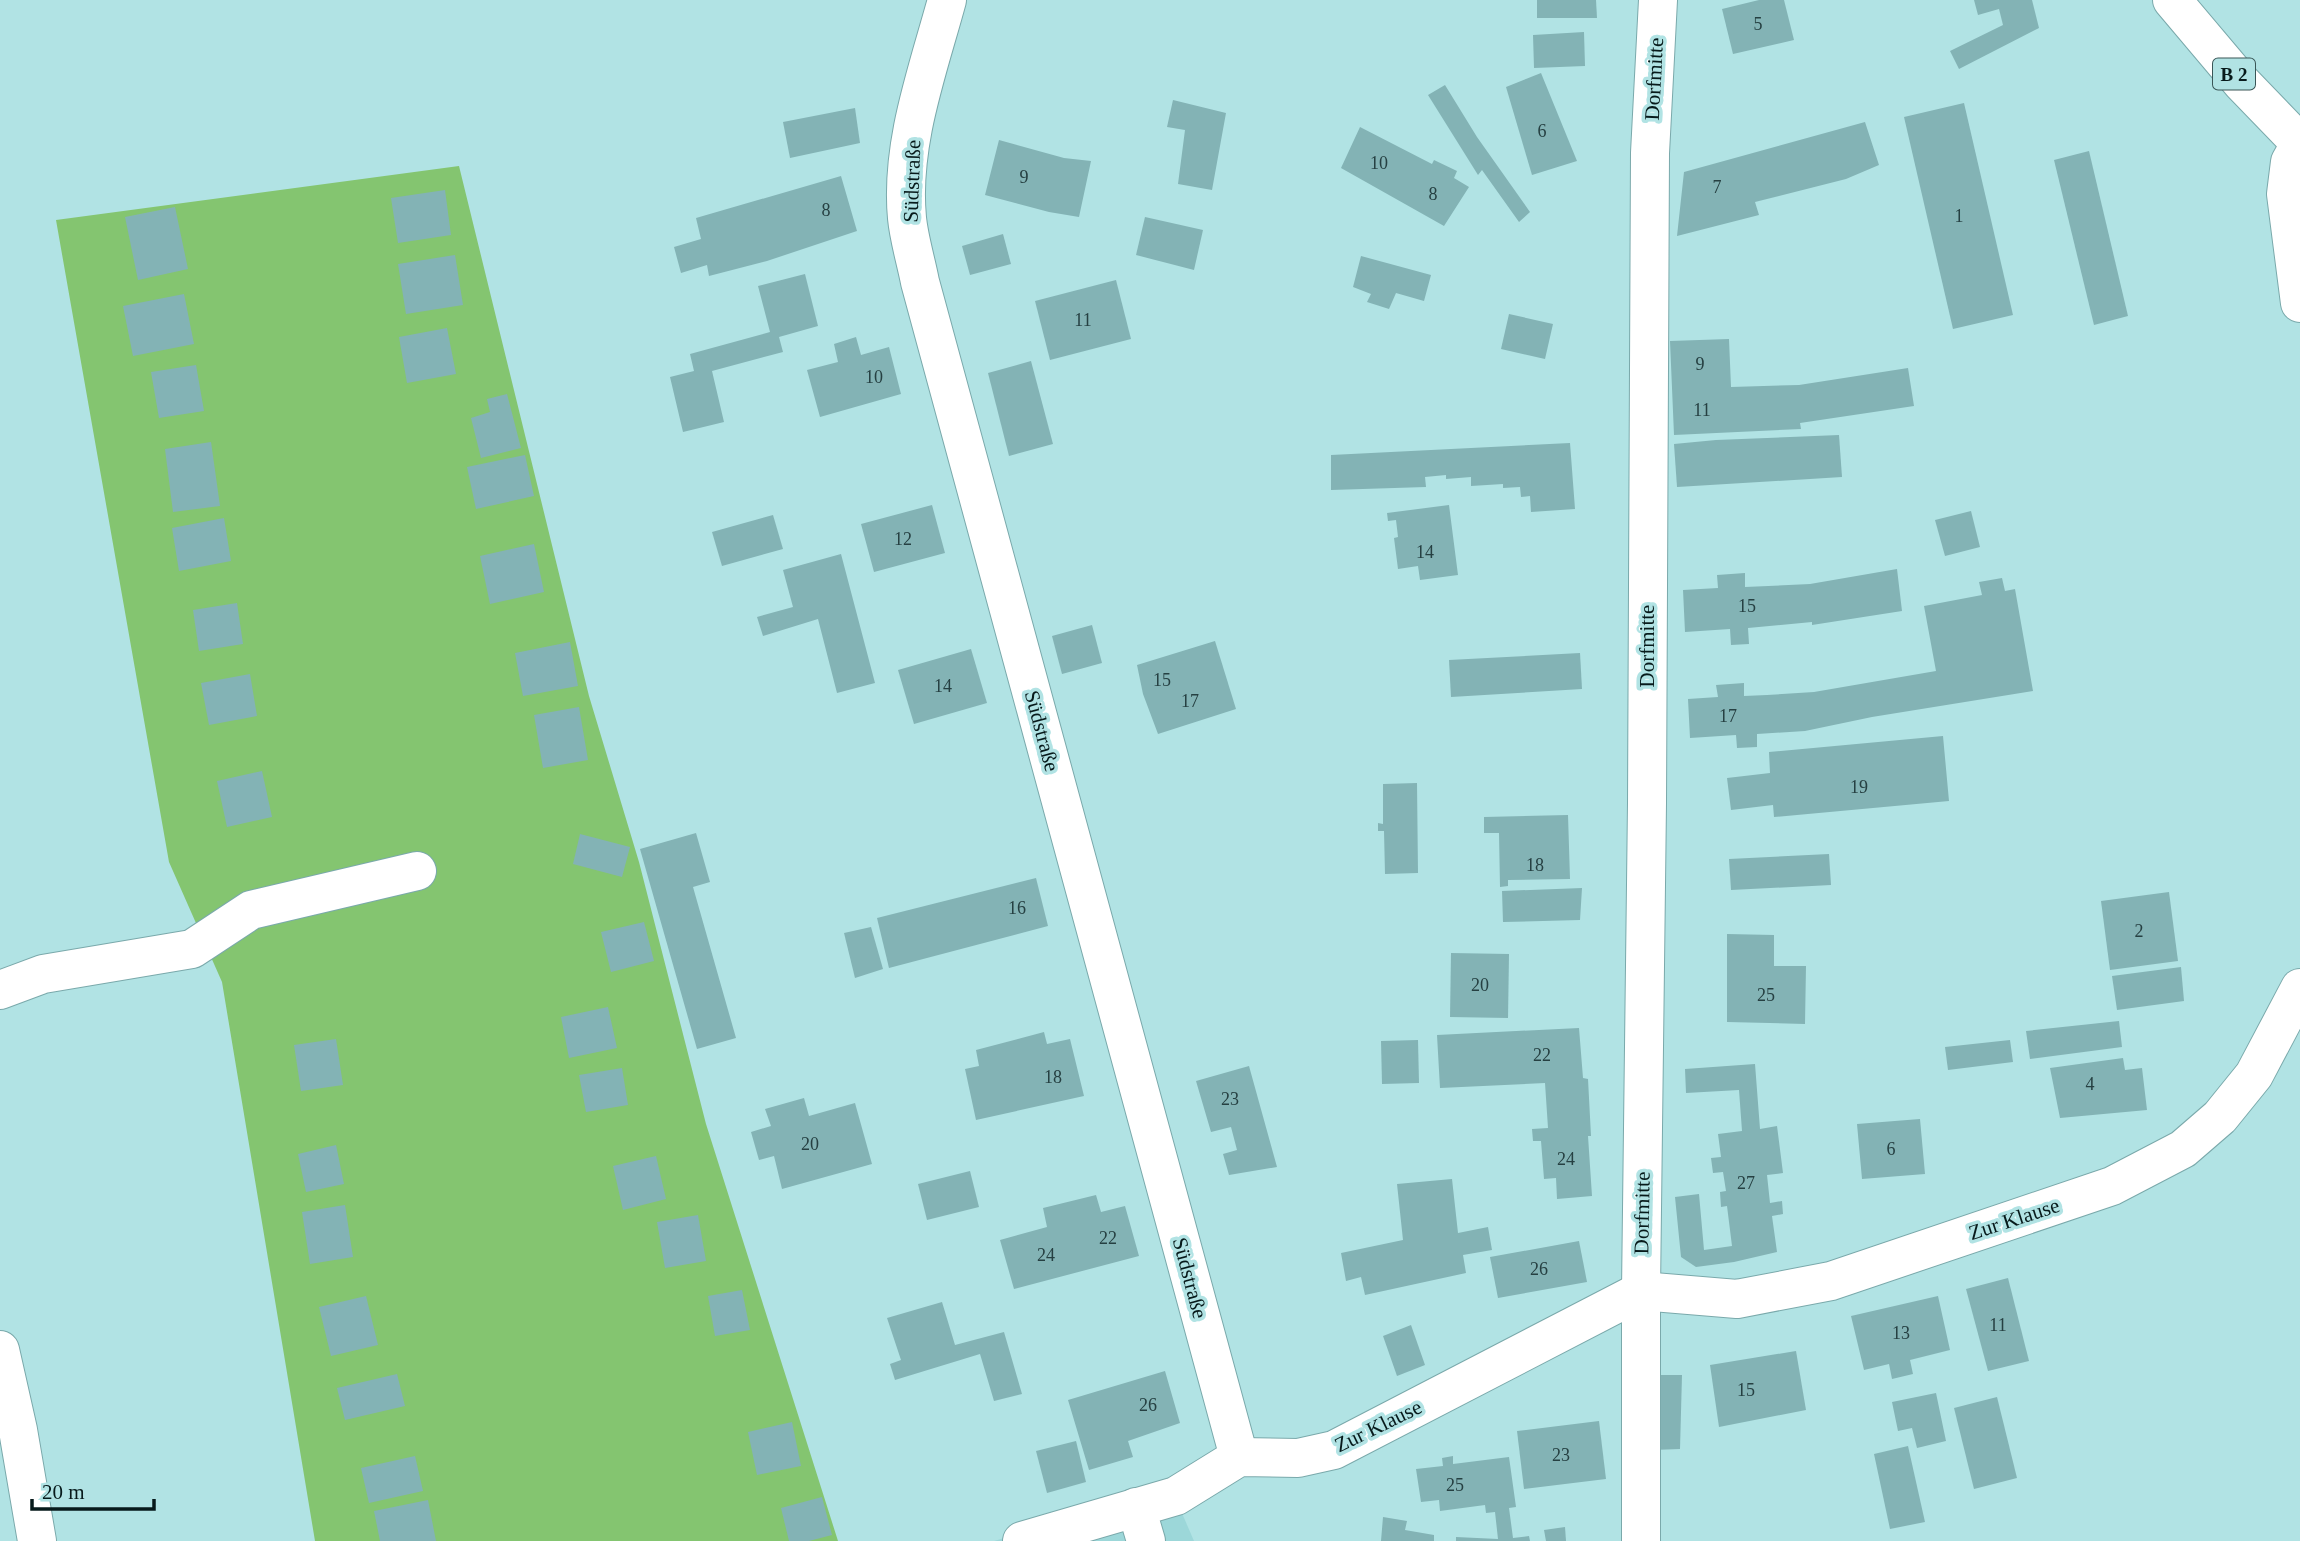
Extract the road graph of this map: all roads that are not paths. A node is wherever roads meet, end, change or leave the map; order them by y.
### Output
1 (947, 0) edge
2 (1658, 0) edge
3 (2172, 0) edge
4 (2300, 144) edge
5 (2300, 303) edge
6 (417, 871) dead end
7 (2300, 988) edge
8 (0, 990) edge
9 (1640, 1291) junction
10 (0, 1350) edge
11 (1239, 1457) junction
12 (1141, 1524) edge
13 (1095, 1530) edge
14 (37, 1541) edge
15 (1022, 1541) edge
16 (1641, 1541) edge

1 - 11 street, Südstraße
2 - 9 street, Dorfmitte
3 - 4 street, B 2
4 - 5 street
6 - 8 street
7 - 9 street, Zur Klause
9 - 11 street, Zur Klause
9 - 16 street
10 - 14 street
11 - 12 street
12 - 13 street
13 - 15 street

